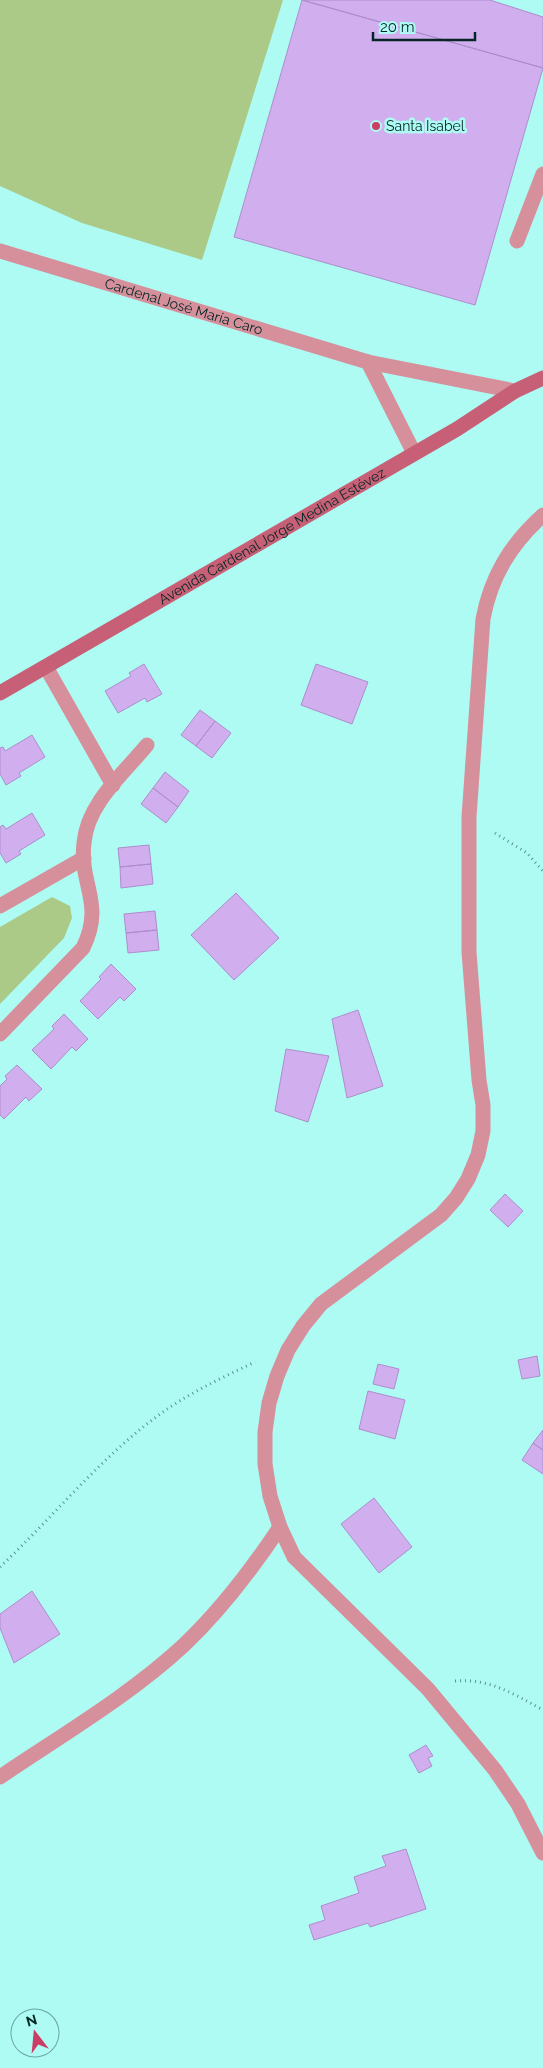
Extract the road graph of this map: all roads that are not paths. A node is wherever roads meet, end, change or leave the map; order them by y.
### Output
1 (543, 174) edge
2 (517, 241) dead end
3 (0, 251) edge
4 (368, 362) junction
5 (543, 378) edge
6 (515, 391) junction
7 (414, 453) junction
8 (543, 516) edge
9 (46, 667) junction
10 (0, 693) edge
11 (147, 745) dead end
12 (113, 785) junction
13 (84, 858) junction
14 (0, 906) edge
15 (0, 1034) edge
16 (280, 1527) junction
17 (0, 1777) edge
18 (543, 1853) edge

1 - 2 street
3 - 4 street, Cardenal José María Caro
4 - 6 street, Cardenal José María Caro
4 - 7 street
5 - 6 street, Avenida Cardenal Jorge Medina Estévez
6 - 7 street, Avenida Cardenal Jorge Medina Estévez
7 - 9 street, Avenida Cardenal Jorge Medina Estévez
8 - 16 street
9 - 10 street, Avenida Cardenal Jorge Medina Estévez
9 - 12 street
11 - 12 street
12 - 13 street
13 - 14 street
13 - 15 street
16 - 17 street
16 - 18 street

